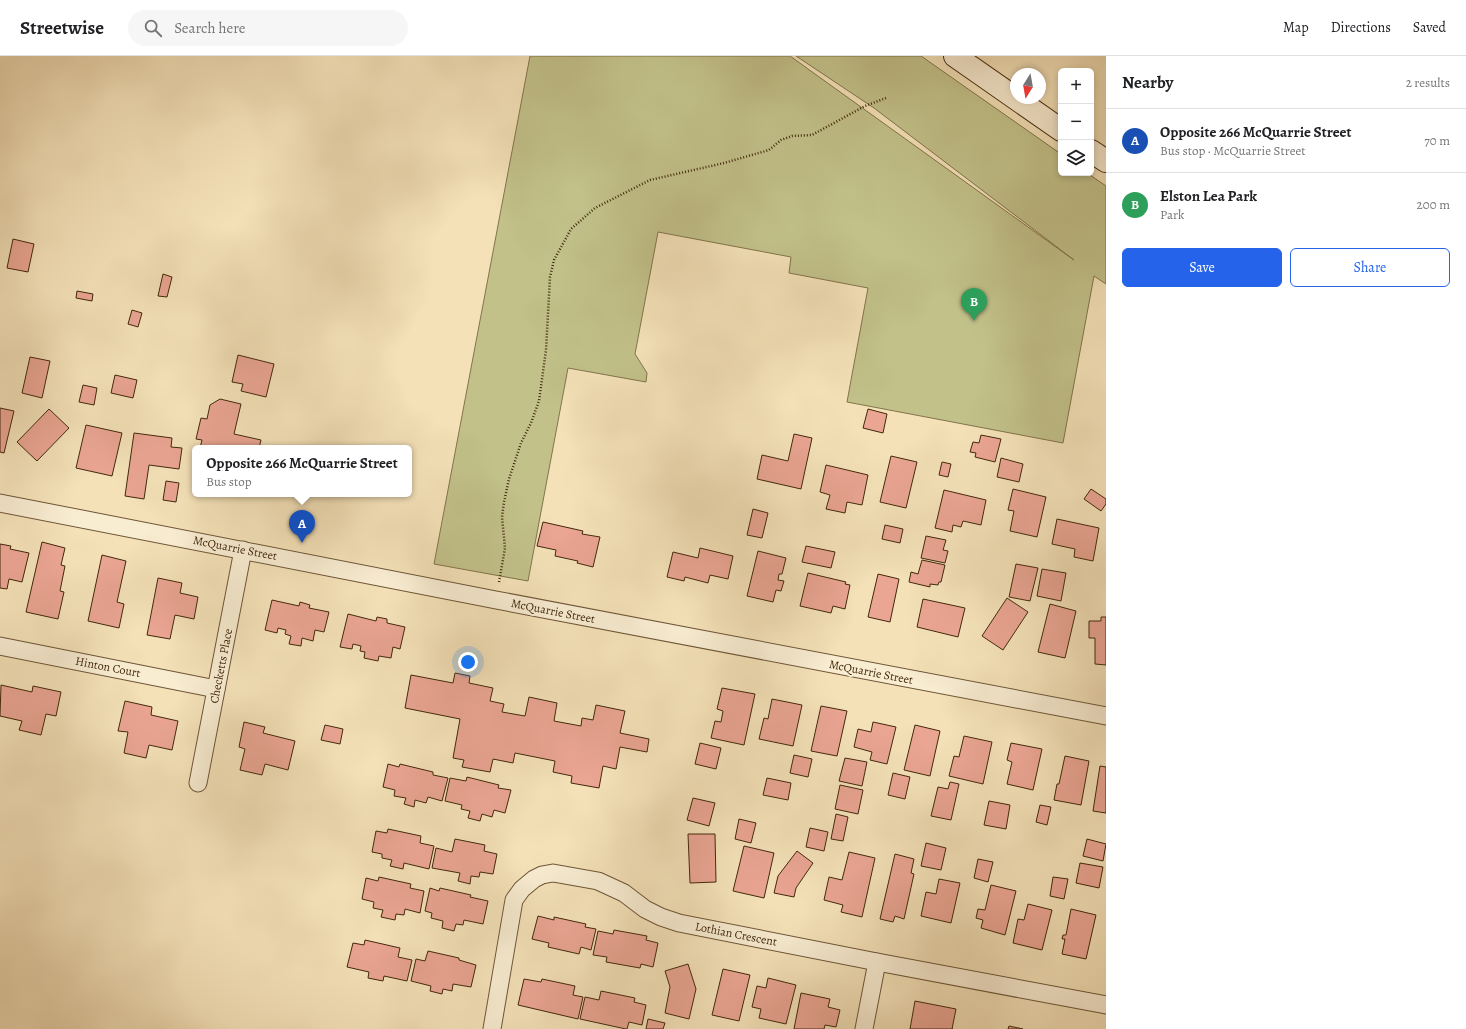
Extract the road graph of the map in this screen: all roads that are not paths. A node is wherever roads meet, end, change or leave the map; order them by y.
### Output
1 (956, 56) edge
2 (1058, 128) edge
3 (1094, 153) edge
4 (1106, 161) edge
5 (0, 503) edge
6 (243, 550) junction
7 (0, 646) edge
8 (216, 689) junction
9 (1106, 716) edge
10 (198, 783) dead end
11 (876, 962) junction
12 (1106, 1005) edge
13 (492, 1029) edge
14 (864, 1029) edge

1 - 2 main road
3 - 4 main road
5 - 6 street, McQuarrie Street
6 - 8 street, Checketts Place
6 - 9 street, McQuarrie Street
7 - 8 street, Hinton Court
8 - 10 street, Checketts Place
11 - 12 street, Lothian Crescent
11 - 13 street, Lothian Crescent
11 - 14 street

